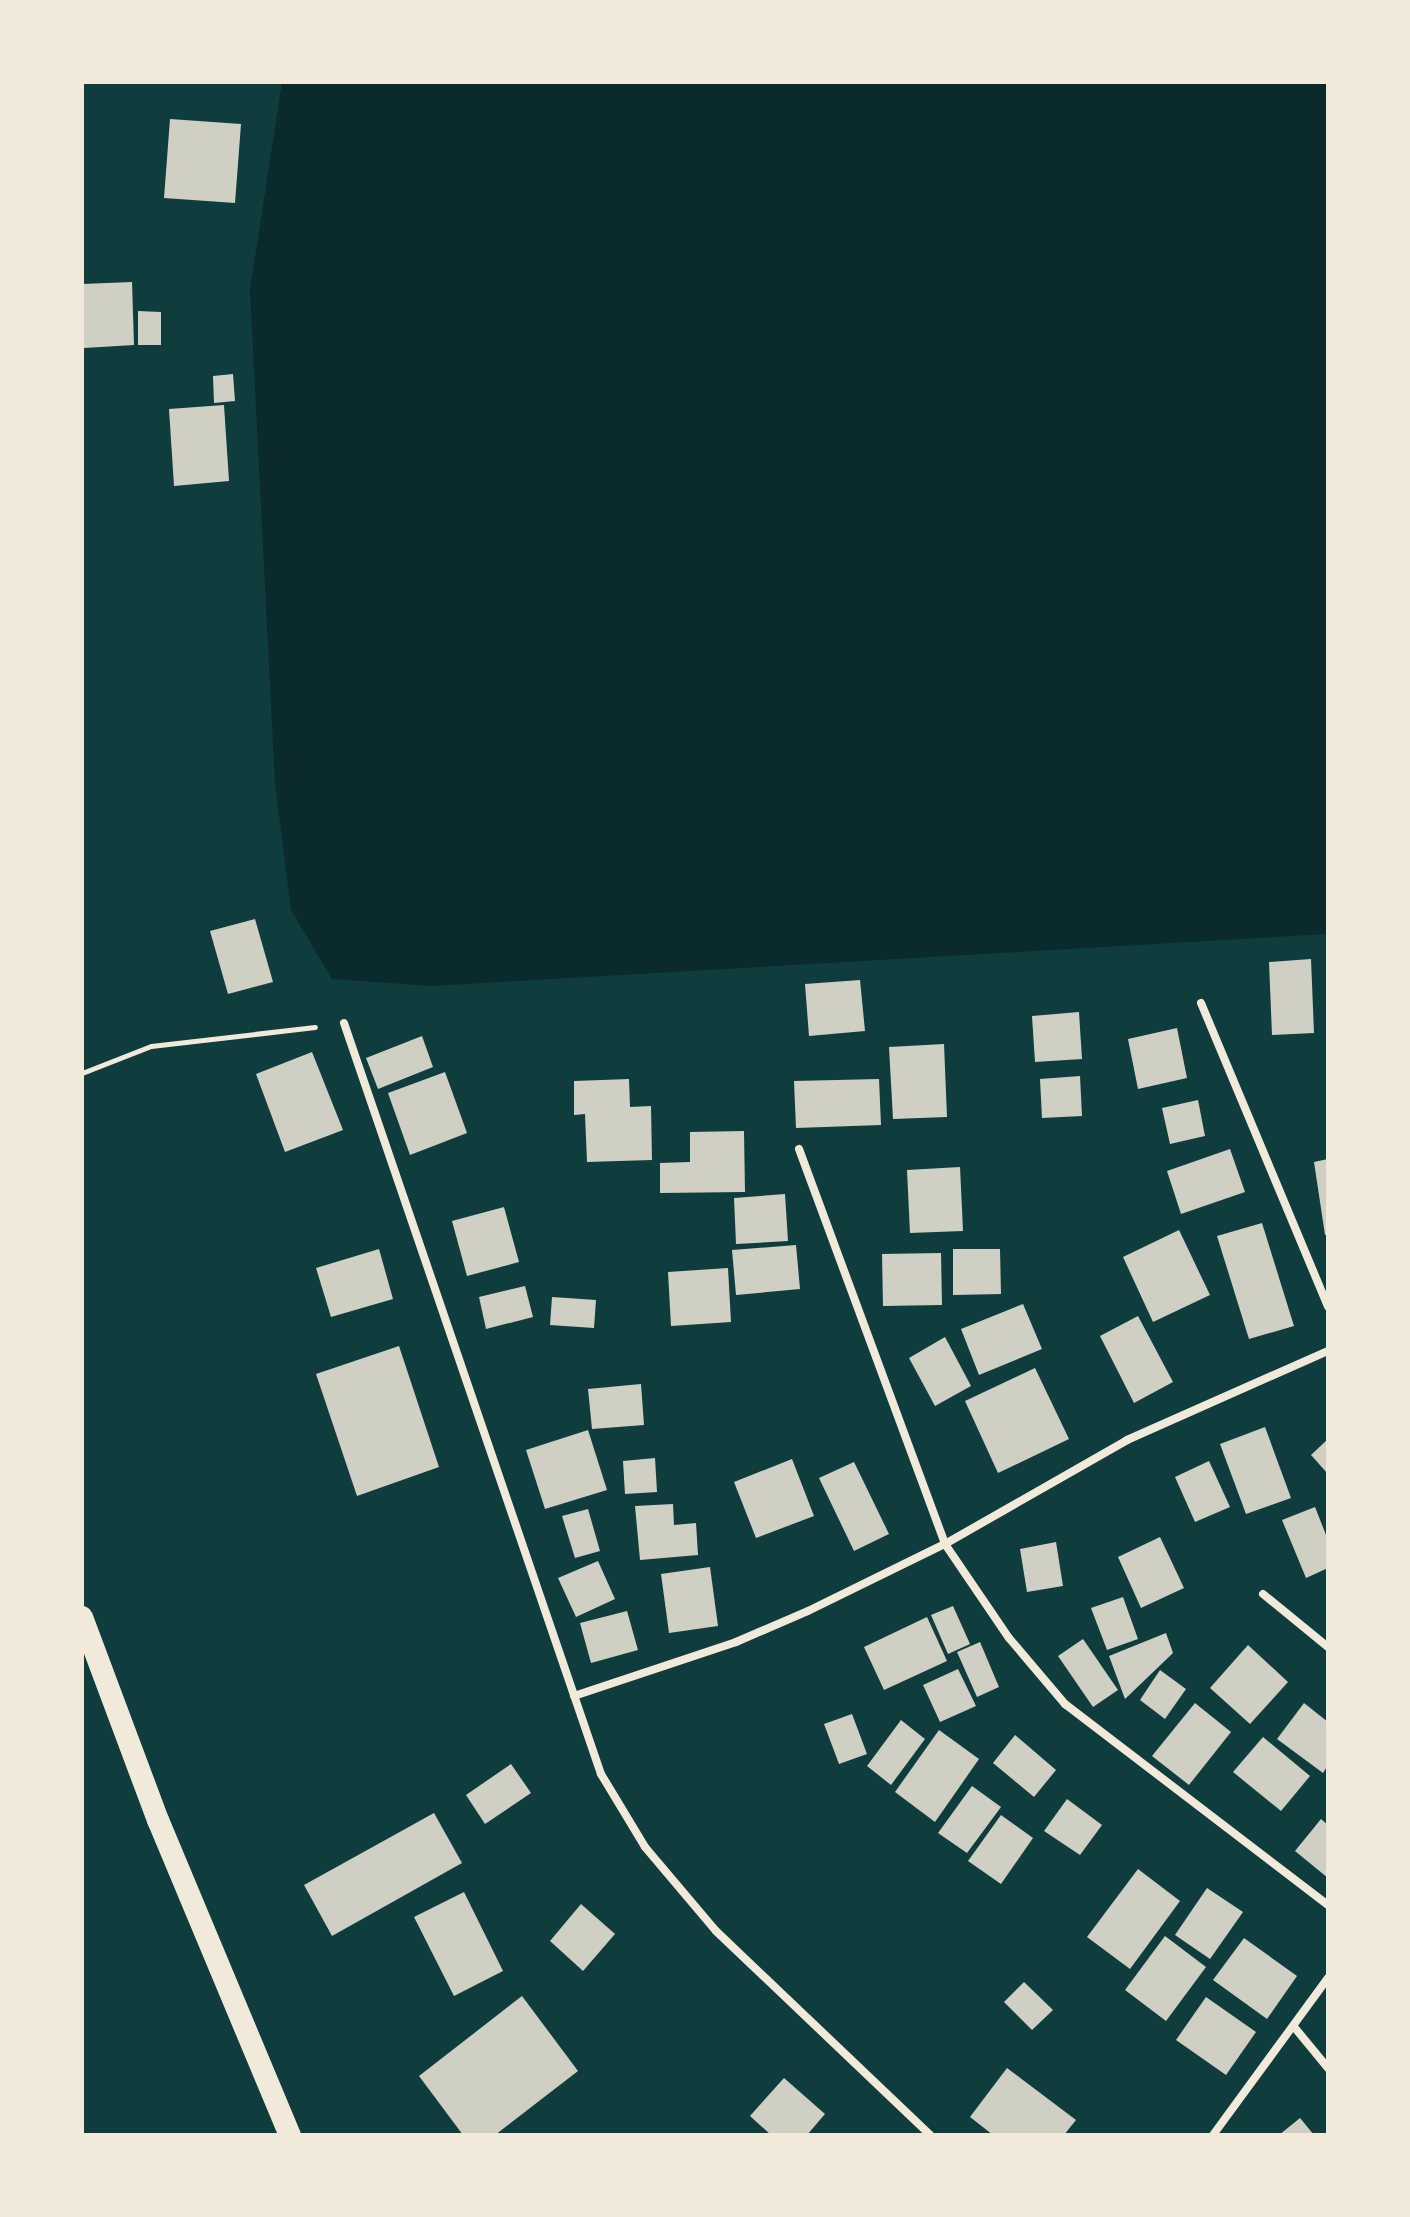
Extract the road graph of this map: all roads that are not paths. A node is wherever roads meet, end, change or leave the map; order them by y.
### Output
1 (1201, 1003) dead end
2 (344, 1023) road end
3 (799, 1149) dead end
4 (1328, 1307) edge
5 (1328, 1351) edge
6 (945, 1544) junction
7 (1263, 1594) dead end
8 (82, 1617) edge
9 (1328, 1647) edge
10 (574, 1696) junction
11 (1328, 1905) edge
12 (1328, 1978) edge
13 (1295, 2028) junction
14 (1328, 2068) edge
15 (290, 2135) edge
16 (930, 2135) edge
17 (1213, 2135) edge

1 - 4 street
2 - 10 street
3 - 6 street
5 - 6 street
6 - 10 street
6 - 11 street
7 - 9 street
8 - 15 highway
10 - 16 street
12 - 13 street
13 - 14 street
13 - 17 street

